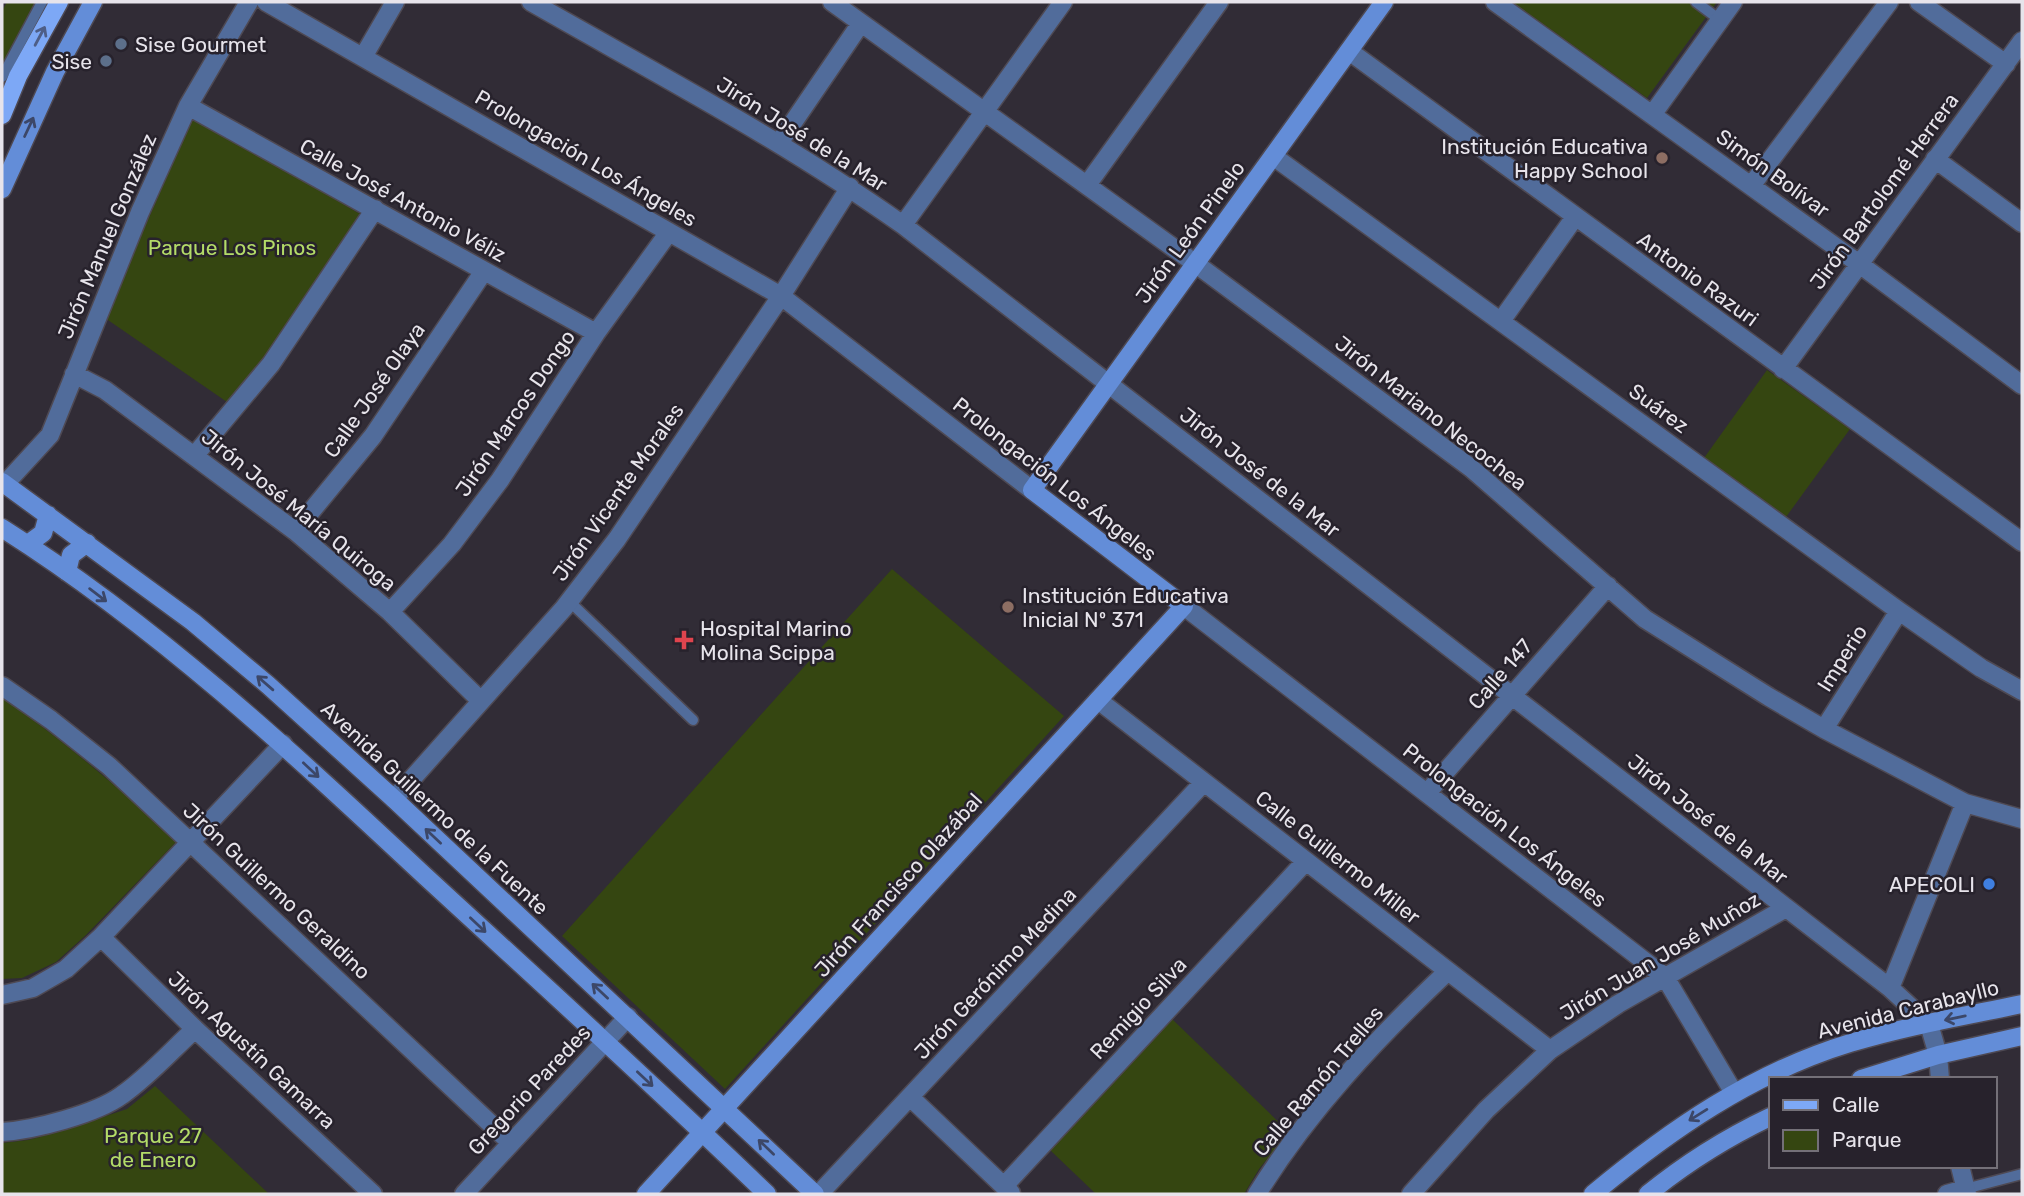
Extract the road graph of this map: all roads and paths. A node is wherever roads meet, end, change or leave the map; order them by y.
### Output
1 (42, 2) edge
2 (59, 2) edge
3 (93, 2) edge
4 (249, 2) edge
5 (266, 2) edge
6 (395, 2) edge
7 (531, 2) edge
8 (832, 2) edge
9 (1063, 2) edge
10 (1219, 2) edge
11 (1384, 2) edge
12 (1495, 2) edge
13 (1696, 2) edge
14 (1733, 2) edge
15 (1889, 2) edge
16 (1919, 2) edge
17 (1720, 20) junction
18 (861, 23) junction
19 (2022, 41) edge
20 (1349, 51) junction
21 (363, 57) junction
22 (2012, 64) edge
23 (2, 77) edge
24 (188, 106) junction
25 (985, 112) junction
26 (2, 115) edge
27 (1652, 115) junction
28 (779, 143) junction
29 (1273, 156) junction
30 (1935, 159) junction
31 (1087, 185) junction
32 (1752, 186) junction
33 (850, 187) junction
34 (2, 189) edge
35 (375, 209) junction
36 (1575, 217) junction
37 (2022, 223) edge
38 (903, 225) junction
39 (669, 232) junction
40 (1858, 263) junction
41 (1196, 264) junction
42 (484, 271) junction
43 (781, 296) junction
44 (1501, 321) junction
45 (596, 333) junction
46 (1783, 369) junction
47 (74, 374) junction
48 (1109, 384) junction
49 (2022, 385) edge
50 (194, 455) junction
51 (4, 483) edge
52 (1032, 490) junction
53 (48, 515) junction
54 (2, 528) edge
55 (295, 531) junction
56 (2022, 542) edge
57 (87, 543) junction
58 (29, 544) junction
59 (67, 572) junction
60 (1608, 586) junction
61 (569, 601) junction
62 (1184, 606) junction
63 (1899, 611) junction
64 (390, 612) junction
65 (2, 686) edge
66 (2022, 691) edge
67 (1511, 695) junction
68 (1098, 700) junction
69 (481, 701) junction
70 (693, 720) dead end
71 (1824, 729) junction
72 (283, 744) junction
73 (1204, 782) junction
74 (1427, 793) junction
75 (394, 799) junction
76 (1965, 803) junction
77 (2022, 819) edge
78 (191, 842) junction
79 (1306, 861) junction
80 (1786, 908) junction
81 (101, 937) junction
82 (1448, 971) junction
83 (1665, 977) junction
84 (1889, 988) junction
85 (2, 995) edge
86 (2022, 1004) edge
87 (628, 1017) junction
88 (1929, 1024) junction
89 (195, 1029) junction
90 (2022, 1036) edge
91 (605, 1042) junction
92 (1550, 1050) junction
93 (1938, 1055) junction
94 (1867, 1077) edge
95 (1940, 1077) edge
96 (1734, 1093) junction
97 (910, 1097) junction
98 (725, 1108) junction
99 (1769, 1117) edge
100 (2, 1132) edge
101 (704, 1133) junction
102 (510, 1142) junction
103 (1960, 1168) edge
104 (2022, 1174) edge
105 (1008, 1190) edge
106 (1966, 1192) edge
107 (373, 1194) edge
108 (464, 1194) edge
109 (646, 1194) edge
110 (767, 1194) edge
111 (817, 1194) edge
112 (1257, 1194) edge
113 (1411, 1194) edge
114 (1593, 1194) edge
115 (1648, 1194) edge
116 (1947, 1194) edge

1 - 23 lane
26 -> 2 main road
34 -> 3 main road
4 - 24 street, Jirón Manuel González
5 - 21 street, Prolongación Los Ángeles
6 - 21 street
7 - 28 street, Jirón José de la Mar
8 - 18 street, Jirón Mariano Necochea
9 - 25 street
10 - 31 street
11 - 20 main road, Jirón León Pinelo
12 - 27 street, Simón Bolívar
13 - 17 lane
14 - 17 street
15 - 32 street
16 - 22 street
17 - 27 street
18 - 25 street, Jirón Mariano Necochea
18 - 28 street
19 - 22 street, Jirón Bartolomé Herrera
20 - 29 main road, Jirón León Pinelo
20 - 36 street, Antonio Razuri
21 - 39 street, Prolongación Los Ángeles
22 - 30 street, Jirón Bartolomé Herrera
24 - 35 street, Calle José Antonio Véliz
24 - 47 street, Jirón Manuel González
25 - 31 street, Jirón Mariano Necochea
25 - 38 street
27 - 32 street, Simón Bolívar
28 - 33 street, Jirón José de la Mar
29 - 41 main road, Jirón León Pinelo
29 - 44 street, Suárez
30 - 37 street
30 - 40 street, Jirón Bartolomé Herrera
31 - 41 street, Jirón Mariano Necochea
32 - 40 street, Simón Bolívar
33 - 38 street, Jirón José de la Mar
33 - 43 street, Jirón Vicente Morales
35 - 42 street, Calle José Antonio Véliz
35 - 50 street
36 - 44 street
36 - 46 street, Antonio Razuri
38 - 48 street, Jirón José de la Mar
39 - 43 street, Prolongación Los Ángeles
39 - 45 street, Jirón Marcos Dongo
40 - 46 street, Jirón Bartolomé Herrera
40 - 49 street, Simón Bolívar
41 - 48 main road, Jirón León Pinelo
41 - 60 street, Jirón Mariano Necochea
42 - 45 street, Calle José Antonio Véliz
42 - 55 street, Calle José Olaya
43 - 52 street, Prolongación Los Ángeles
43 - 61 street, Jirón Vicente Morales
44 - 63 street, Suárez
45 - 64 street, Jirón Marcos Dongo
46 - 56 street, Antonio Razuri
47 - 50 street, Jirón José María Quiroga
47 - 51 street, Jirón Manuel González
48 - 52 main road, Jirón León Pinelo
48 - 67 street, Jirón José de la Mar
50 - 55 street, Jirón José María Quiroga
51 - 53 main road, Avenida Guillermo de la Fuente
52 - 62 main road, Prolongación Los Ángeles
53 - 57 main road, Avenida Guillermo de la Fuente
53 - 58 main road
54 - 58 main road
55 - 64 street, Jirón José María Quiroga
57 - 59 main road
75 -> 57 main road, Avenida Guillermo de la Fuente
58 - 59 main road
59 -> 72 main road
60 - 67 street, Calle 147
60 - 71 street, Jirón Mariano Necochea
61 - 69 street, Jirón Vicente Morales
61 - 70 lane
62 - 68 main road, Jirón Francisco Olazábal
62 - 74 street, Prolongación Los Ángeles
63 - 66 street, Suárez
63 - 71 street, Imperio
64 - 69 street, Jirón José María Quiroga
65 - 78 street, Jirón Guillermo Geraldino
67 - 74 street, Calle 147
67 - 80 street, Jirón José de la Mar
68 - 73 street, Calle Guillermo Miller
68 - 98 main road, Jirón Francisco Olazábal
69 - 75 street, Jirón Vicente Morales
71 - 76 street, Jirón Mariano Necochea
72 - 78 street
72 -> 91 main road
73 - 79 street, Calle Guillermo Miller
73 - 97 street, Jirón Gerónimo Medina
74 - 83 street, Prolongación Los Ángeles
87 -> 75 main road, Avenida Guillermo de la Fuente
76 - 77 street, Jirón Mariano Necochea
76 - 84 street
78 - 81 street
78 - 102 street, Jirón Guillermo Geraldino
79 - 82 street, Calle Guillermo Miller
79 - 105 street, Remigio Silva
80 - 83 street, Jirón Juan José Muñoz
80 - 84 street, Jirón José de la Mar
81 - 85 street
81 - 89 street, Jirón Agustín Gamarra
82 - 92 street, Calle Guillermo Miller
82 - 112 street, Calle Ramón Trelles
83 - 92 street, Jirón Juan José Muñoz
83 - 96 street, Prolongación Los Ángeles
84 - 88 street, Jirón José de la Mar
86 -> 88 main road, Avenida Carabayllo
87 - 91 street, Gregorio Paredes
87 - 98 main road, Avenida Guillermo de la Fuente
88 - 93 street
88 - 96 main road, Avenida Carabayllo
89 - 100 street
89 - 107 street, Jirón Agustín Gamarra
90 - 93 main road
91 -> 101 main road
91 - 102 street, Gregorio Paredes
92 - 113 street, Jirón Juan José Muñoz
93 - 94 main road
93 - 95 street
96 -> 114 main road, Avenida Carabayllo
97 - 105 street
97 - 111 street, Jirón Gerónimo Medina
98 - 101 main road, Jirón Francisco Olazábal
111 -> 98 main road, Avenida Guillermo de la Fuente
99 - 115 main road
101 - 109 main road, Jirón Francisco Olazábal
101 - 110 main road
102 - 108 street, Gregorio Paredes
103 - 106 street
104 - 106 lane
106 - 116 street

